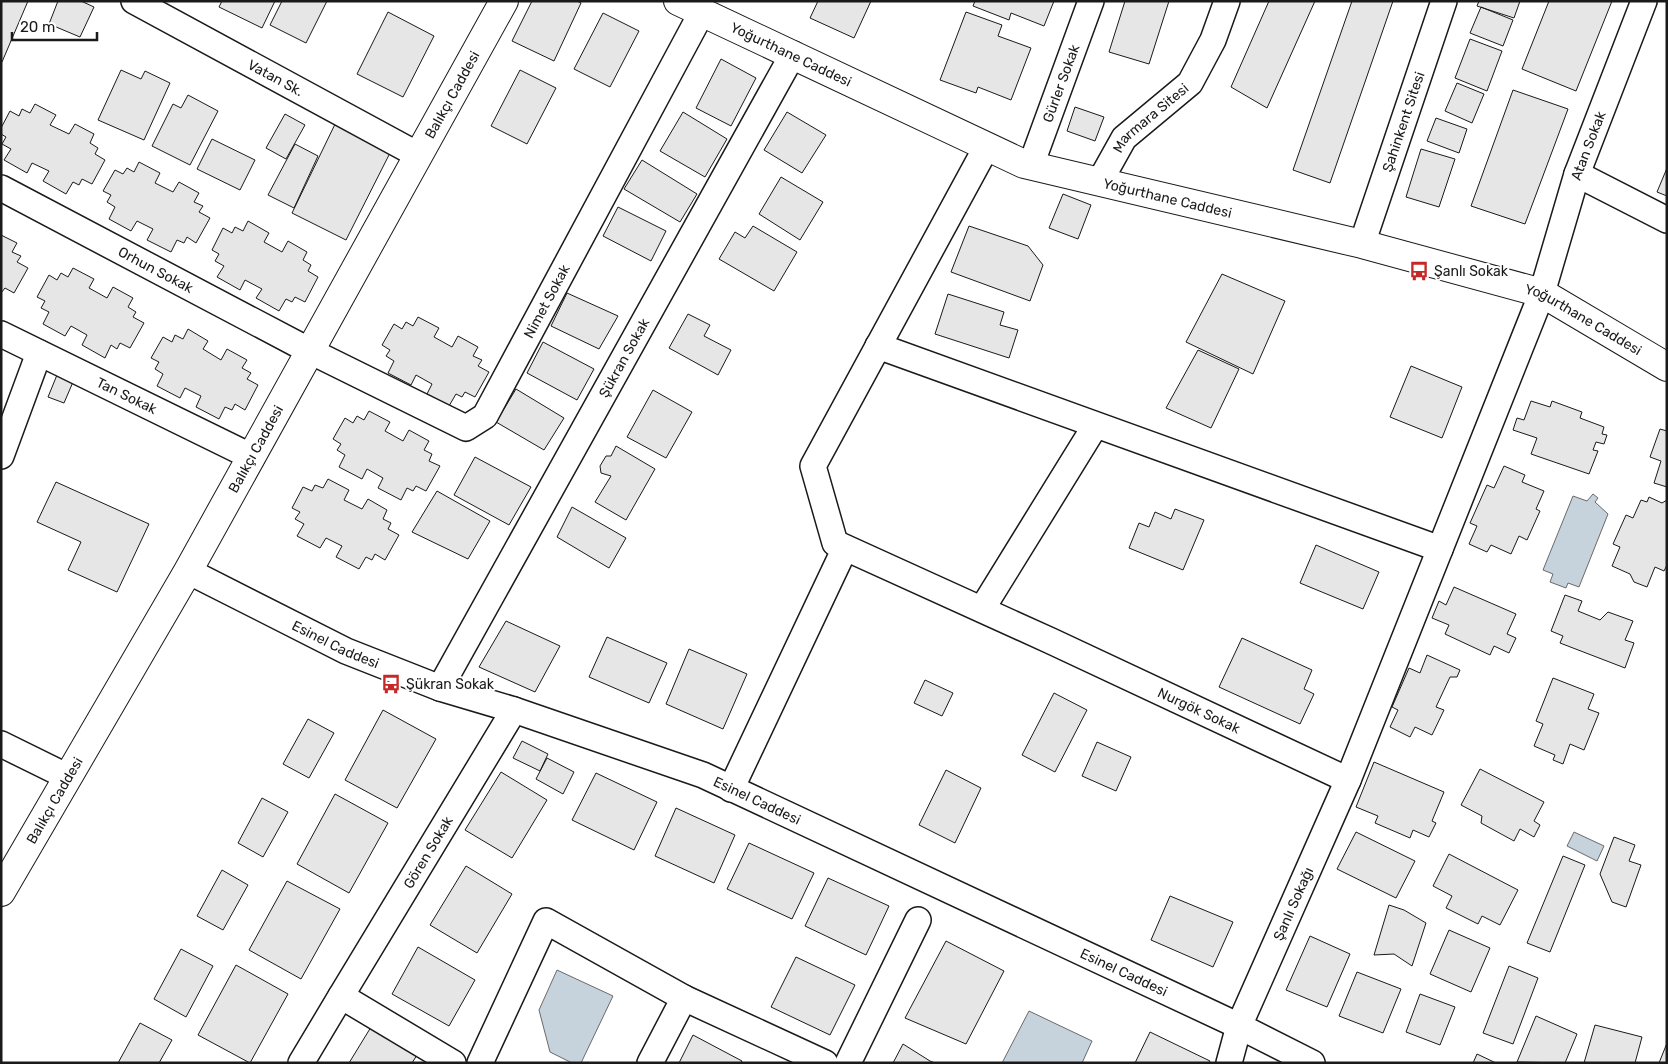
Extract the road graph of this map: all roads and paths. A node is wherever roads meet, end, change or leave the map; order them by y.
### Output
1 (134, 1) edge
2 (504, 1) edge
3 (1091, 1) edge
4 (1227, 1) edge
5 (1444, 1) edge
6 (1644, 1) edge
7 (690, 7) edge
8 (793, 54) junction
9 (987, 146) junction
10 (418, 155) junction
11 (1028, 164) junction
12 (1577, 174) junction
13 (1100, 181) junction
14 (1, 188) edge
15 (1667, 220) edge
16 (1362, 244) junction
17 (1542, 293) junction
18 (1, 334) edge
19 (878, 346) junction
20 (310, 351) junction
21 (39, 353) junction
22 (1667, 367) edge
23 (1095, 426) junction
24 (1, 456) edge
25 (252, 457) junction
26 (845, 548) junction
27 (1440, 549) junction
28 (188, 571) junction
29 (982, 609) junction
30 (440, 688) junction
31 (514, 710) junction
32 (1, 744) edge
33 (68, 777) junction
34 (1348, 780) junction
35 (731, 789) junction
36 (1, 892) edge
37 (918, 920) dead end
38 (341, 996) junction
39 (684, 998) junction
40 (1239, 1026) junction
41 (301, 1063) edge
42 (453, 1063) edge
43 (480, 1063) edge
44 (650, 1063) edge
45 (825, 1063) edge
46 (848, 1063) edge
47 (1229, 1063) edge
48 (1312, 1063) edge

1 - 10 street, Vatan Sk.
2 - 10 main road, Balıkçı Caddesi
3 - 11 street, Gürler Sokak
4 - 13 street, Marmara Sitesi
5 - 16 street, Şahinkent Sitesi
6 - 12 street, Atan Sokak
7 - 8 main road, Yoğurthane Caddesi
7 - 20 street, Nimet Sokak
8 - 9 main road, Yoğurthane Caddesi
8 - 30 street, Şükran Sokak
9 - 11 main road, Yoğurthane Caddesi
9 - 19 street
10 - 20 main road, Balıkçı Caddesi
11 - 13 main road, Yoğurthane Caddesi
12 - 15 street
12 - 17 street, Atan Sokak
13 - 16 main road, Yoğurthane Caddesi
14 - 20 street, Orhun Sokak
16 - 17 main road, Yoğurthane Caddesi
17 - 22 main road, Yoğurthane Caddesi
17 - 27 street, Atan Sokak
18 - 21 street, Tan Sokak
19 - 23 street
19 - 26 street
20 - 25 main road, Balıkçı Caddesi
21 - 24 street
21 - 25 street, Tan Sokak
23 - 27 street
23 - 29 street
25 - 28 main road, Balıkçı Caddesi
26 - 29 street, Nurgök Sokak
26 - 35 street
27 - 34 street, Şanlı Sokağı
28 - 30 street, Esinel Caddesi
28 - 33 main road, Balıkçı Caddesi
29 - 34 street, Nurgök Sokak
30 - 31 street, Esinel Caddesi
31 - 35 street, Esinel Caddesi
31 - 38 street, Gören Sokak
32 - 33 street
33 - 36 main road, Balıkçı Caddesi
34 - 40 street, Şanlı Sokağı
35 - 40 street, Esinel Caddesi
37 - 46 street
38 - 41 street, Gören Sokak
38 - 42 street
39 - 43 street
39 - 44 street
39 - 45 street
40 - 47 street, Şanlı Sokağı
40 - 48 street, Esinel Caddesi

